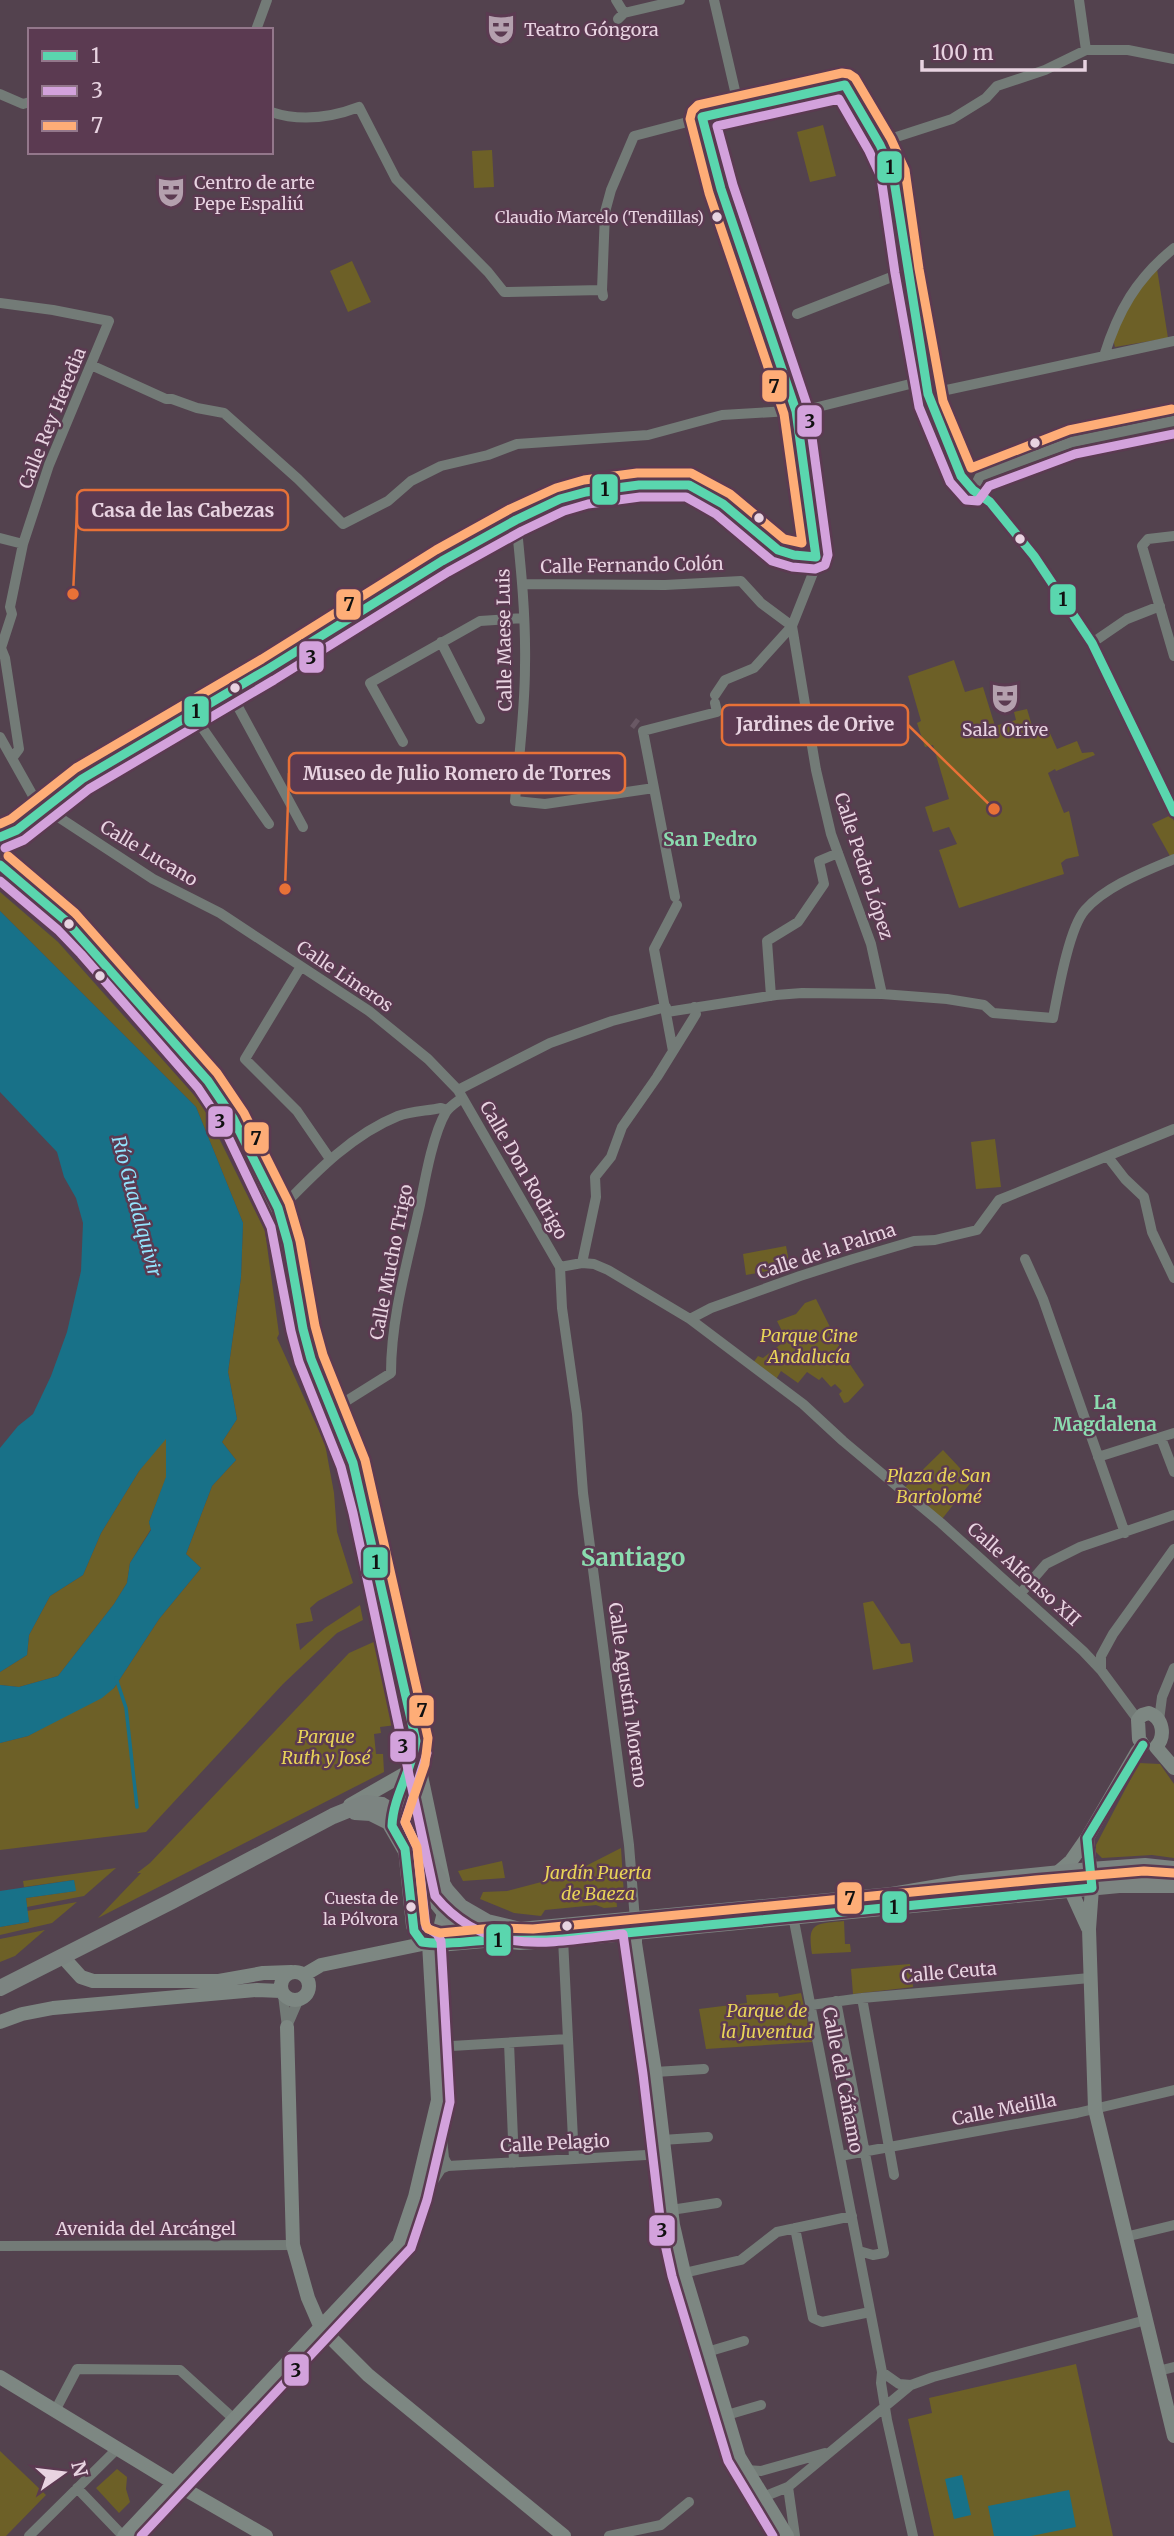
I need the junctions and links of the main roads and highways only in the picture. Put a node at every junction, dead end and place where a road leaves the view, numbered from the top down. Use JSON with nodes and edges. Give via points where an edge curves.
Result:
{"nodes":[{"id":1,"x":395,"y":1813,"type":"junction"},
{"id":2,"x":1174,"y":1869,"type":"edge"},
{"id":3,"x":1174,"y":1885,"type":"edge"},
{"id":4,"x":634,"y":1926,"type":"junction"},
{"id":5,"x":58,"y":1958,"type":"junction"},
{"id":6,"x":0,"y":1982,"type":"edge"},
{"id":7,"x":0,"y":1988,"type":"edge"}],
"edges":[{"from":1,"to":4,"type":"main road","via":[[405,1821],[446,1890],[471,1915],[515,1930]]},
{"from":1,"to":4,"type":"main road","via":[[405,1849],[428,1889],[445,1913],[474,1933],[520,1942]]},
{"from":1,"to":5,"type":"main road","via":[[383,1818],[358,1812],[333,1816]]},
{"from":2,"to":4,"type":"main road","via":[[1145,1866],[962,1883]]},
{"from":3,"to":4,"type":"main road","via":[[1145,1883]]},
{"from":5,"to":6,"type":"main road"},
{"from":5,"to":7,"type":"main road"}]}
